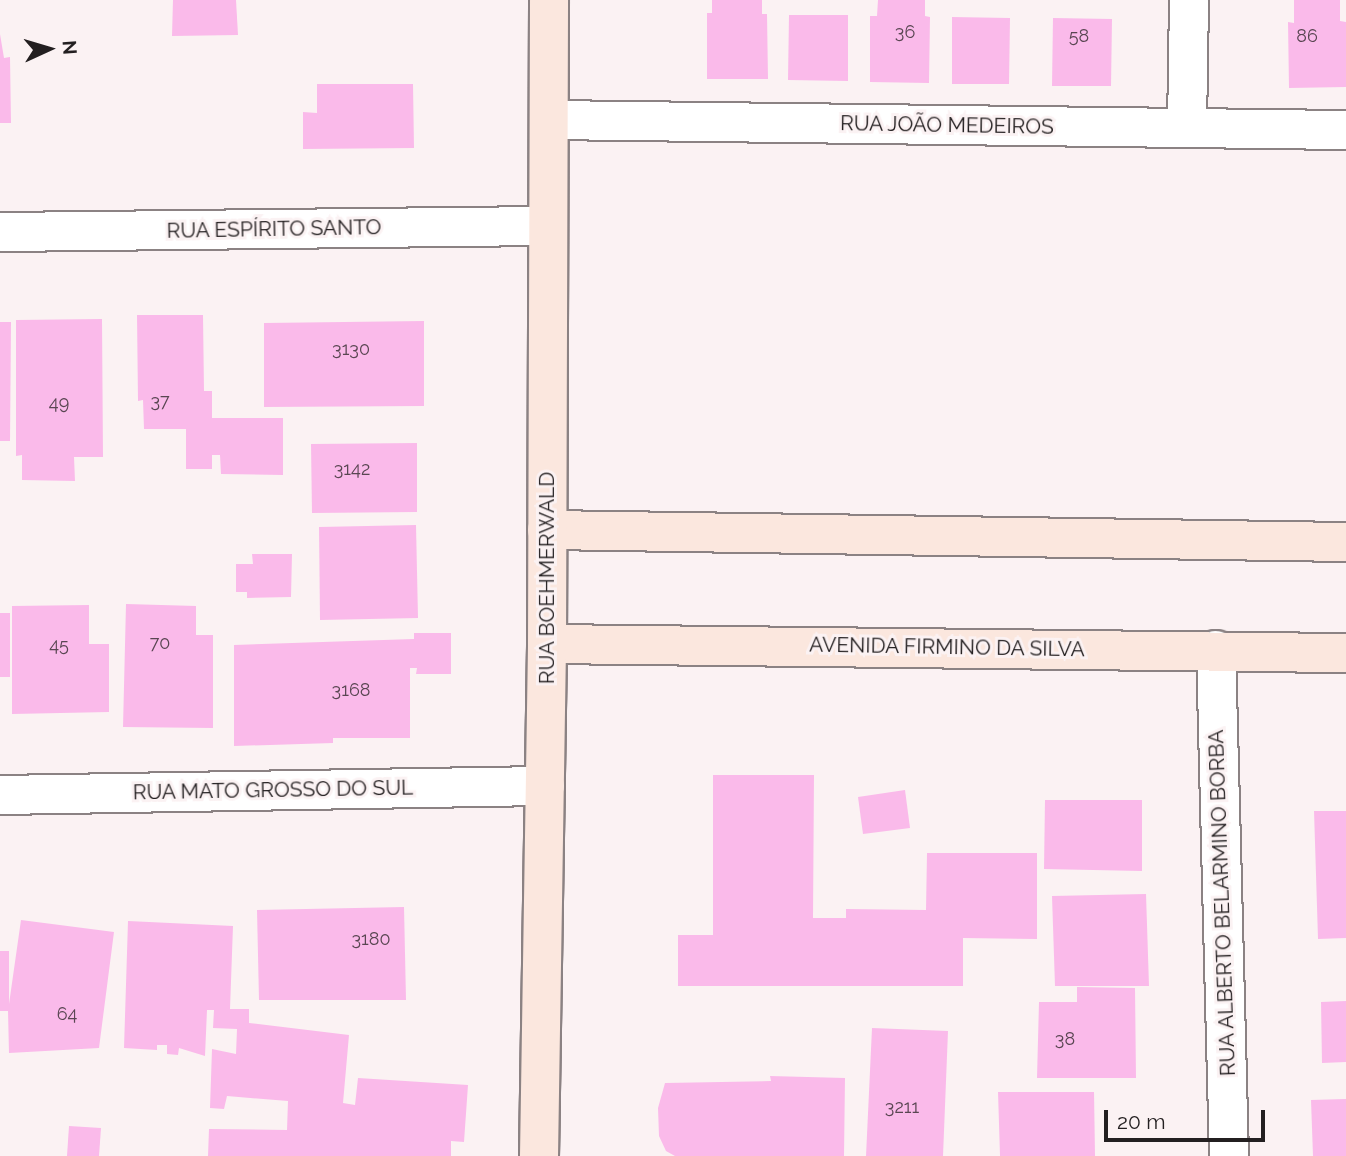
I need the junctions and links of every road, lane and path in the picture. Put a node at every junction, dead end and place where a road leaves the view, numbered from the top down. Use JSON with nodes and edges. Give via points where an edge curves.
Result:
{"nodes":[{"id":1,"x":549,"y":0,"type":"edge"},
{"id":2,"x":1189,"y":0,"type":"edge"},
{"id":3,"x":549,"y":120,"type":"junction"},
{"id":4,"x":1187,"y":128,"type":"junction"},
{"id":5,"x":1346,"y":130,"type":"edge"},
{"id":6,"x":548,"y":226,"type":"junction"},
{"id":7,"x":0,"y":232,"type":"edge"},
{"id":8,"x":547,"y":530,"type":"junction"},
{"id":9,"x":1346,"y":542,"type":"edge"},
{"id":10,"x":547,"y":644,"type":"junction"},
{"id":11,"x":1216,"y":650,"type":"junction"},
{"id":12,"x":1346,"y":653,"type":"edge"},
{"id":13,"x":545,"y":786,"type":"junction"},
{"id":14,"x":0,"y":795,"type":"edge"},
{"id":15,"x":538,"y":1156,"type":"edge"},
{"id":16,"x":1229,"y":1156,"type":"edge"}],
"edges":[{"from":1,"to":3,"type":"street","name":"RUA BOEHMERWALD"},
{"from":2,"to":4,"type":"street"},
{"from":3,"to":4,"type":"street","name":"RUA JOÃO MEDEIROS"},
{"from":3,"to":6,"type":"street","name":"RUA BOEHMERWALD"},
{"from":4,"to":5,"type":"street","name":"RUA JOÃO MEDEIROS"},
{"from":6,"to":7,"type":"street","name":"RUA ESPÍRITO SANTO"},
{"from":6,"to":8,"type":"street","name":"RUA BOEHMERWALD"},
{"from":8,"to":9,"type":"street"},
{"from":8,"to":10,"type":"street","name":"RUA BOEHMERWALD"},
{"from":10,"to":11,"type":"street","name":"AVENIDA FIRMINO DA SILVA"},
{"from":10,"to":13,"type":"street","name":"RUA BOEHMERWALD"},
{"from":11,"to":12,"type":"street","name":"AVENIDA FIRMINO DA SILVA"},
{"from":11,"to":16,"type":"street","name":"RUA ALBERTO BELARMINO BORBA"},
{"from":13,"to":14,"type":"street","name":"RUA MATO GROSSO DO SUL"},
{"from":13,"to":15,"type":"street","name":"RUA BOEHMERWALD"}]}
